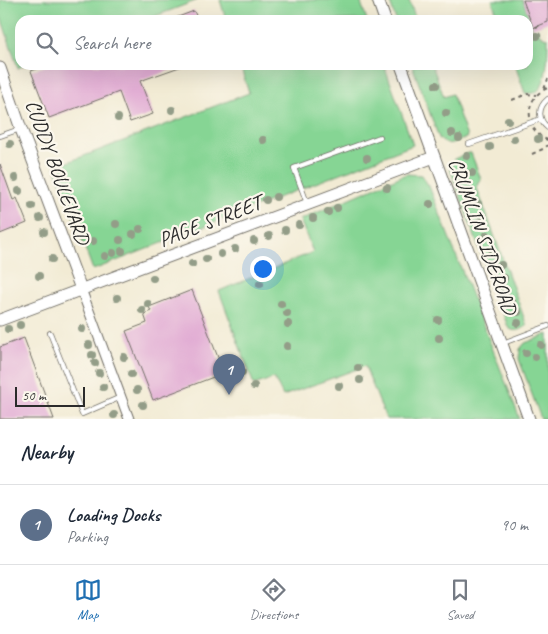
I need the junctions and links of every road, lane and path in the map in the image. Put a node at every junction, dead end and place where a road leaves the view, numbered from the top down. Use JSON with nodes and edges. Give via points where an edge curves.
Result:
{"nodes":[{"id":1,"x":378,"y":0,"type":"edge"},
{"id":2,"x":383,"y":15,"type":"edge"},
{"id":3,"x":541,"y":25,"type":"dead end"},
{"id":4,"x":533,"y":28,"type":"edge"},
{"id":5,"x":0,"y":68,"type":"edge"},
{"id":6,"x":403,"y":70,"type":"edge"},
{"id":7,"x":548,"y":79,"type":"edge"},
{"id":8,"x":544,"y":89,"type":"dead end"},
{"id":9,"x":536,"y":95,"type":"dead end"},
{"id":10,"x":548,"y":99,"type":"edge"},
{"id":11,"x":512,"y":100,"type":"dead end"},
{"id":12,"x":541,"y":119,"type":"junction"},
{"id":13,"x":548,"y":128,"type":"edge"},
{"id":14,"x":21,"y":129,"type":"junction"},
{"id":15,"x":0,"y":136,"type":"edge"},
{"id":16,"x":380,"y":137,"type":"dead end"},
{"id":17,"x":542,"y":138,"type":"dead end"},
{"id":18,"x":548,"y":140,"type":"edge"},
{"id":19,"x":469,"y":144,"type":"dead end"},
{"id":20,"x":548,"y":145,"type":"edge"},
{"id":21,"x":532,"y":154,"type":"dead end"},
{"id":22,"x":434,"y":156,"type":"junction"},
{"id":23,"x":308,"y":204,"type":"junction"},
{"id":24,"x":81,"y":289,"type":"junction"},
{"id":25,"x":0,"y":320,"type":"edge"},
{"id":26,"x":548,"y":326,"type":"edge"},
{"id":27,"x":50,"y":333,"type":"dead end"},
{"id":28,"x":502,"y":344,"type":"junction"},
{"id":29,"x":121,"y":397,"type":"junction"},
{"id":30,"x":129,"y":419,"type":"edge"},
{"id":31,"x":529,"y":419,"type":"edge"}],
"edges":[{"from":1,"to":2,"type":"street"},
{"from":3,"to":4,"type":"path"},
{"from":5,"to":14,"type":"street","name":"CUDDY BOULEVARD"},
{"from":6,"to":22,"type":"street","name":"CRUMLIN SIDEROAD"},
{"from":7,"to":8,"type":"path"},
{"from":9,"to":11,"type":"path","via":[[527,94]]},
{"from":10,"to":12,"type":"lane","via":[[541,107]]},
{"from":12,"to":13,"type":"lane"},
{"from":12,"to":19,"type":"lane"},
{"from":14,"to":15,"type":"lane"},
{"from":14,"to":24,"type":"street","name":"CUDDY BOULEVARD"},
{"from":16,"to":23,"type":"lane","via":[[294,168]]},
{"from":17,"to":18,"type":"path"},
{"from":20,"to":21,"type":"path"},
{"from":22,"to":23,"type":"street","name":"PAGE STREET"},
{"from":22,"to":28,"type":"street","name":"CRUMLIN SIDEROAD"},
{"from":23,"to":24,"type":"street","name":"PAGE STREET"},
{"from":24,"to":25,"type":"street","name":"PAGE STREET"},
{"from":24,"to":29,"type":"street"},
{"from":26,"to":28,"type":"lane"},
{"from":27,"to":29,"type":"lane","via":[[82,414]]},
{"from":28,"to":31,"type":"street","name":"CRUMLIN SIDEROAD"},
{"from":29,"to":30,"type":"street"}]}
